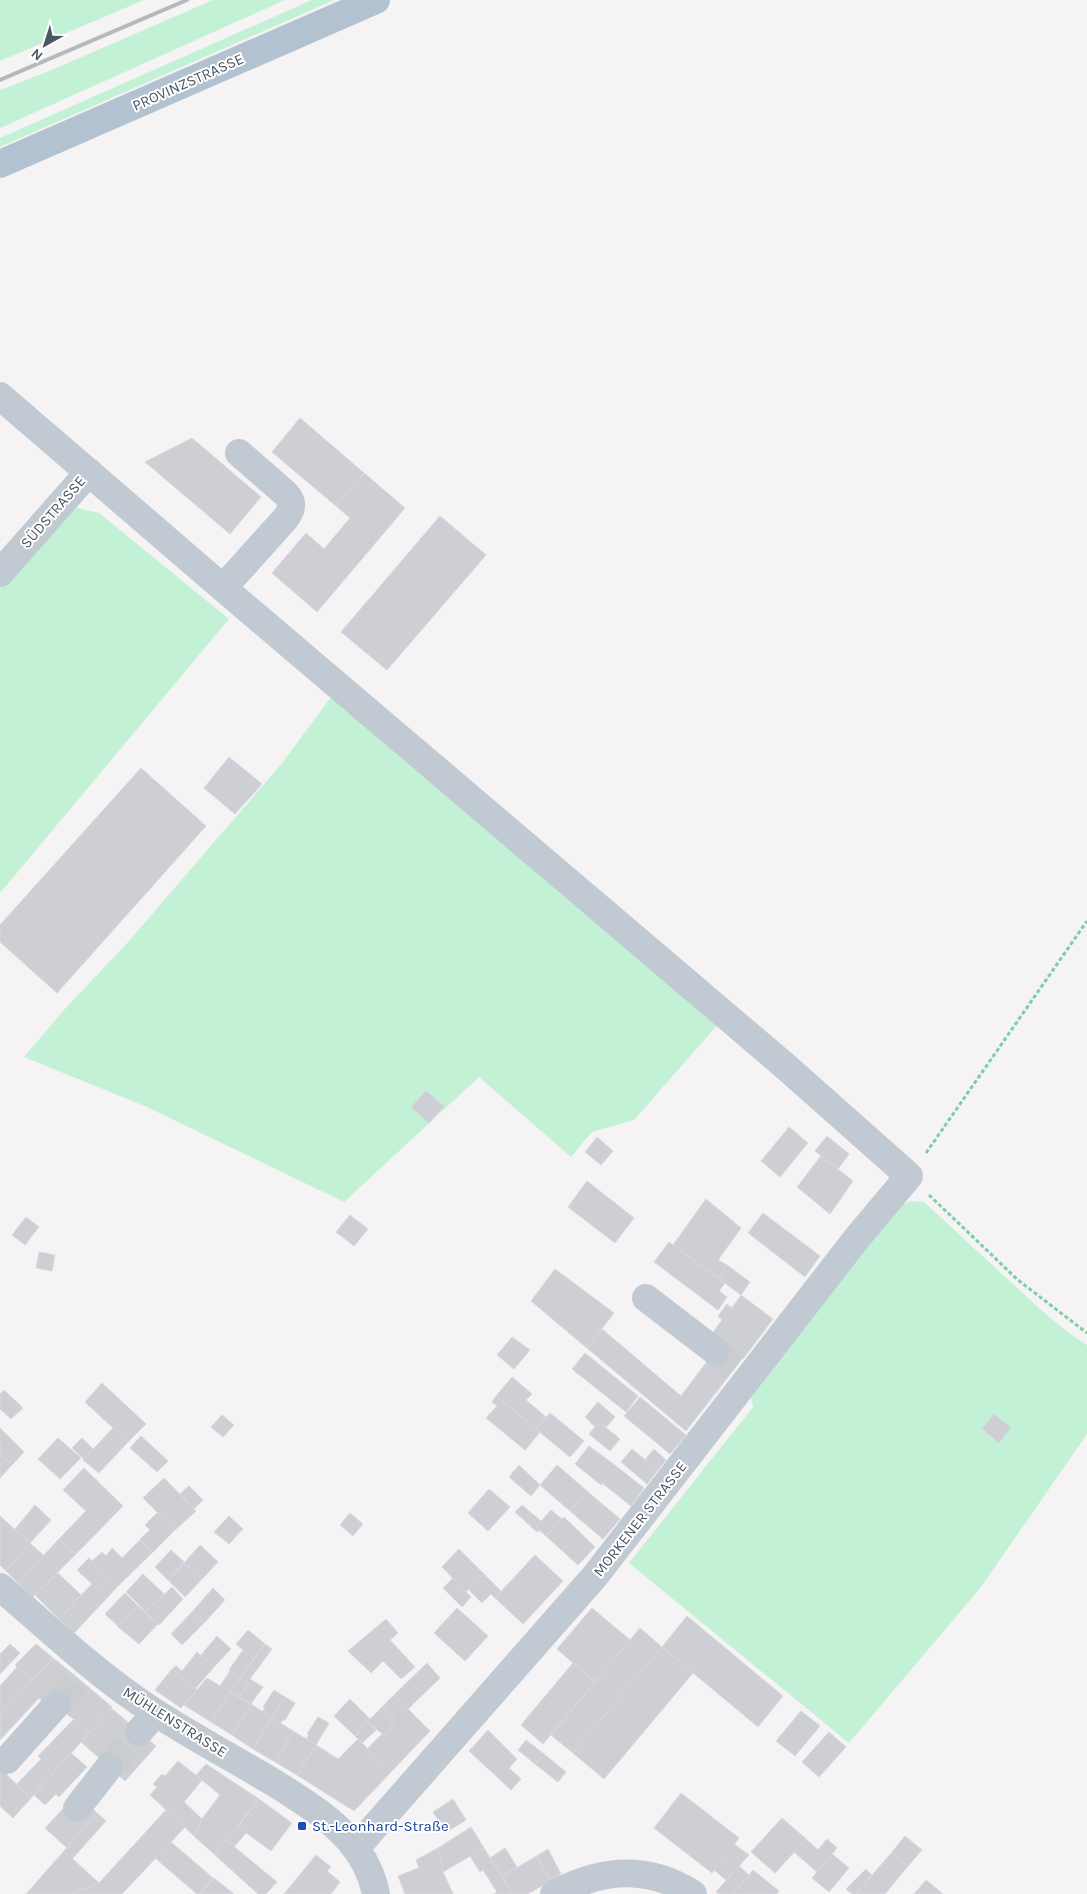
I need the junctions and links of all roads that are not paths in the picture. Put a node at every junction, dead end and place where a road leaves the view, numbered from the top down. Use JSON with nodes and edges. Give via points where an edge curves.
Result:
{"nodes":[{"id":1,"x":376,"y":0,"type":"edge"},
{"id":2,"x":0,"y":164,"type":"edge"},
{"id":3,"x":0,"y":396,"type":"edge"},
{"id":4,"x":239,"y":453,"type":"dead end"},
{"id":5,"x":89,"y":472,"type":"junction"},
{"id":6,"x":0,"y":573,"type":"edge"},
{"id":7,"x":223,"y":588,"type":"junction"},
{"id":8,"x":646,"y":1298,"type":"dead end"},
{"id":9,"x":733,"y":1365,"type":"junction"},
{"id":10,"x":0,"y":1587,"type":"edge"},
{"id":11,"x":57,"y":1704,"type":"tunnel mouth"},
{"id":12,"x":7,"y":1760,"type":"dead end"},
{"id":13,"x":109,"y":1767,"type":"tunnel mouth"},
{"id":14,"x":77,"y":1808,"type":"dead end"},
{"id":15,"x":356,"y":1848,"type":"junction"},
{"id":16,"x":376,"y":1894,"type":"edge"},
{"id":17,"x":554,"y":1894,"type":"edge"},
{"id":18,"x":692,"y":1894,"type":"edge"}],
"edges":[{"from":1,"to":2,"type":"main road","name":"PROVINZSTRASSE"},
{"from":3,"to":5,"type":"street","name":"SÜDSTRASSE"},
{"from":4,"to":7,"type":"street","via":[[286,494],[292,506],[285,519]]},
{"from":5,"to":6,"type":"street","name":"SÜDSTRASSE"},
{"from":5,"to":7,"type":"street"},
{"from":7,"to":9,"type":"street","name":"MORKENER STRASSE","via":[[572,882],[909,1176],[857,1238]]},
{"from":8,"to":9,"type":"street"},
{"from":9,"to":15,"type":"street","name":"MORKENER STRASSE","via":[[576,1599]]},
{"from":10,"to":15,"type":"street","name":"MÜHLENSTRASSE","via":[[85,1672],[123,1690],[147,1722],[240,1762],[312,1808]]},
{"from":11,"to":12,"type":"street"},
{"from":13,"to":14,"type":"street"},
{"from":15,"to":16,"type":"street","name":"MÜHLENSTRASSE"},
{"from":17,"to":18,"type":"street","via":[[596,1877],[627,1873],[661,1877]]}]}
